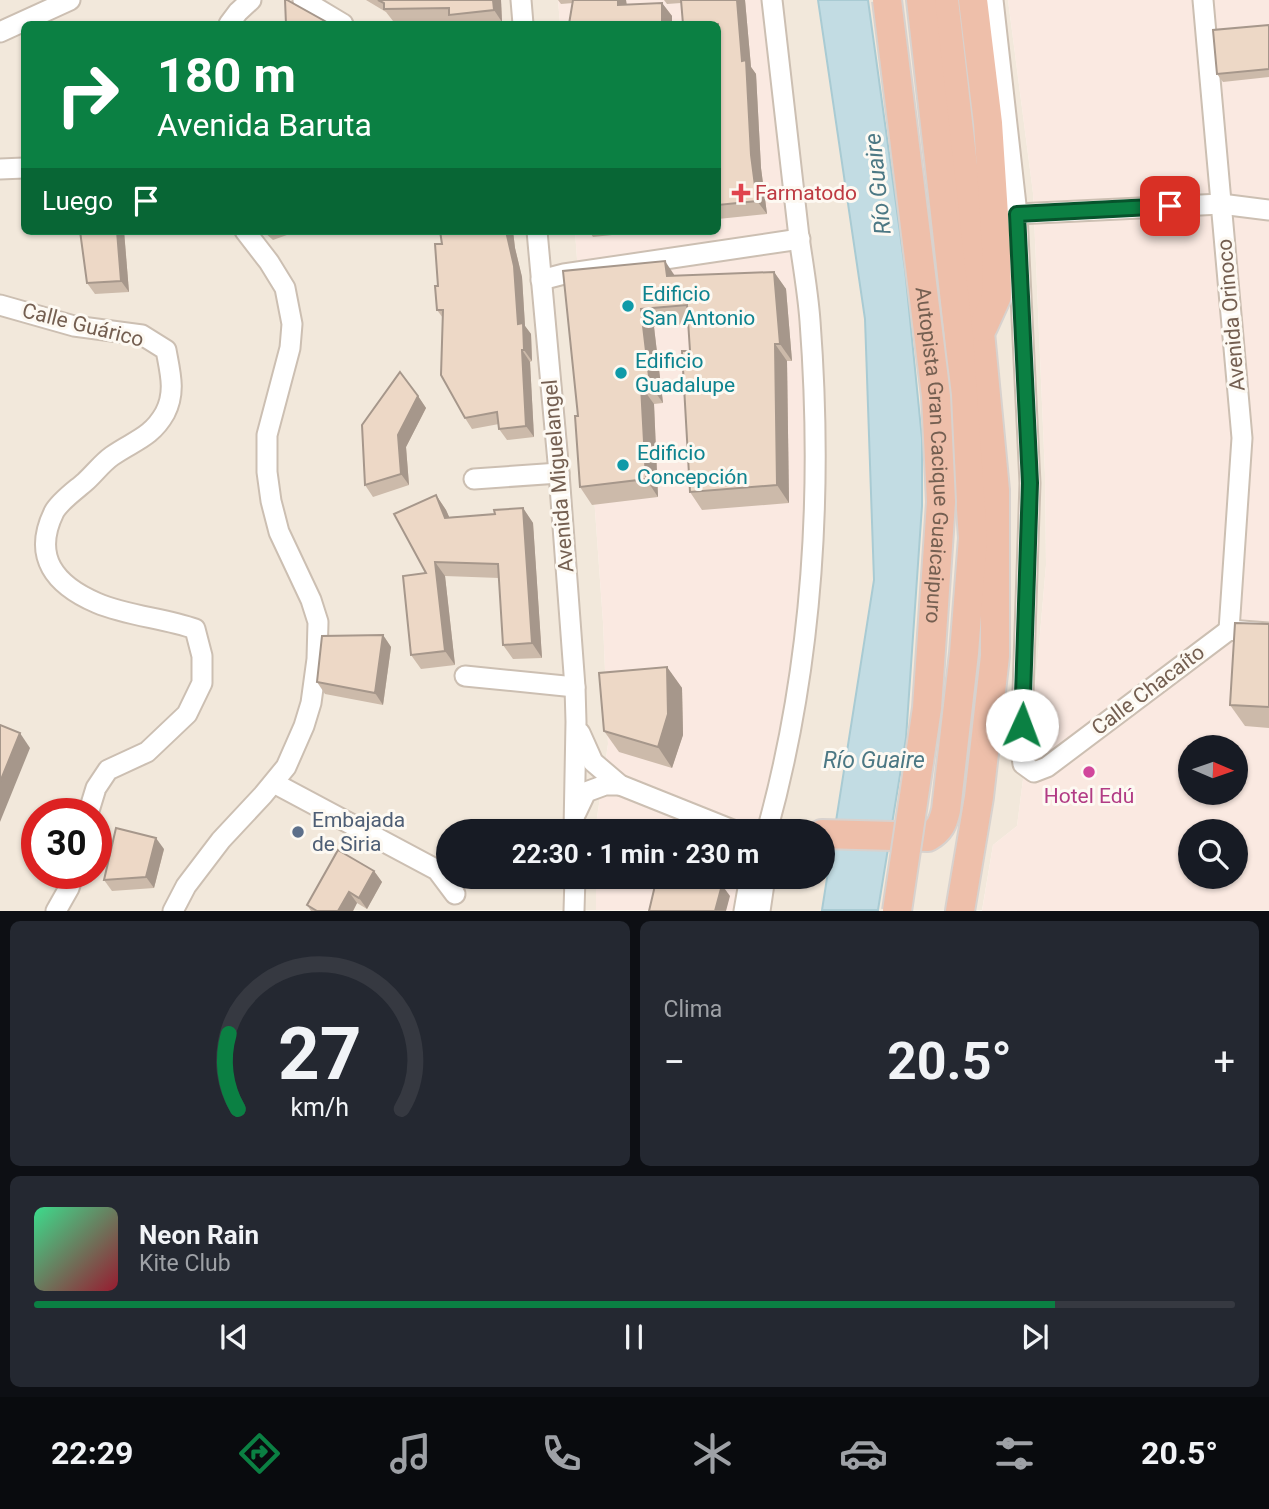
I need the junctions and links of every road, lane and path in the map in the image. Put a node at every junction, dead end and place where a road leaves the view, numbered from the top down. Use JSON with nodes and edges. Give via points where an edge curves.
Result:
{"nodes":[{"id":1,"x":70,"y":0,"type":"edge"},
{"id":2,"x":251,"y":0,"type":"edge"},
{"id":3,"x":303,"y":0,"type":"edge"},
{"id":4,"x":521,"y":0,"type":"edge"},
{"id":5,"x":772,"y":0,"type":"edge"},
{"id":6,"x":887,"y":0,"type":"edge"},
{"id":7,"x":921,"y":0,"type":"edge"},
{"id":8,"x":944,"y":0,"type":"edge"},
{"id":9,"x":973,"y":0,"type":"edge"},
{"id":10,"x":993,"y":0,"type":"edge"},
{"id":11,"x":1203,"y":0,"type":"edge"},
{"id":12,"x":24,"y":21,"type":"edge"},
{"id":13,"x":231,"y":21,"type":"edge"},
{"id":14,"x":338,"y":21,"type":"edge"},
{"id":15,"x":523,"y":21,"type":"edge"},
{"id":16,"x":21,"y":22,"type":"edge"},
{"id":17,"x":0,"y":32,"type":"edge"},
{"id":18,"x":21,"y":168,"type":"edge"},
{"id":19,"x":0,"y":169,"type":"edge"},
{"id":20,"x":1221,"y":204,"type":"junction"},
{"id":21,"x":1269,"y":210,"type":"edge"},
{"id":22,"x":1017,"y":214,"type":"junction"},
{"id":23,"x":248,"y":235,"type":"edge"},
{"id":24,"x":537,"y":235,"type":"edge"},
{"id":25,"x":800,"y":239,"type":"junction"},
{"id":26,"x":541,"y":280,"type":"junction"},
{"id":27,"x":0,"y":304,"type":"edge"},
{"id":28,"x":981,"y":333,"type":"junction"},
{"id":29,"x":559,"y":473,"type":"junction"},
{"id":30,"x":474,"y":479,"type":"dead end"},
{"id":31,"x":1229,"y":629,"type":"junction"},
{"id":32,"x":1269,"y":633,"type":"edge"},
{"id":33,"x":465,"y":676,"type":"dead end"},
{"id":34,"x":575,"y":687,"type":"junction"},
{"id":35,"x":576,"y":722,"type":"junction"},
{"id":36,"x":274,"y":783,"type":"junction"},
{"id":37,"x":620,"y":785,"type":"junction"},
{"id":38,"x":93,"y":798,"type":"edge"},
{"id":39,"x":574,"y":819,"type":"edge"},
{"id":40,"x":575,"y":819,"type":"edge"},
{"id":41,"x":705,"y":819,"type":"edge"},
{"id":42,"x":769,"y":819,"type":"edge"},
{"id":43,"x":835,"y":834,"type":"edge"},
{"id":44,"x":68,"y":889,"type":"edge"},
{"id":45,"x":575,"y":889,"type":"edge"},
{"id":46,"x":748,"y":889,"type":"edge"},
{"id":47,"x":763,"y":889,"type":"edge"},
{"id":48,"x":455,"y":894,"type":"dead end"},
{"id":49,"x":56,"y":911,"type":"edge"},
{"id":50,"x":173,"y":911,"type":"edge"},
{"id":51,"x":574,"y":911,"type":"edge"},
{"id":52,"x":744,"y":911,"type":"edge"},
{"id":53,"x":760,"y":911,"type":"edge"},
{"id":54,"x":897,"y":911,"type":"edge"},
{"id":55,"x":960,"y":911,"type":"edge"}],
"edges":[{"from":1,"to":12,"type":"street"},
{"from":2,"to":13,"type":"street"},
{"from":3,"to":14,"type":"street"},
{"from":4,"to":15,"type":"street"},
{"from":5,"to":25,"type":"street"},
{"from":6,"to":54,"type":"highway","name":"Autopista Gran Cacique Guaicaipuro","bridge":true,"via":[[936,396],[941,502],[927,708]]},
{"from":7,"to":43,"type":"highway","via":[[959,337],[973,538],[964,653],[946,810],[937,832],[915,836]]},
{"from":8,"to":28,"type":"highway"},
{"from":9,"to":28,"type":"highway","via":[[988,123],[996,247],[996,296]]},
{"from":10,"to":22,"type":"street"},
{"from":11,"to":20,"type":"street","name":"Avenida Orinoco"},
{"from":16,"to":17,"type":"street"},
{"from":18,"to":19,"type":"street"},
{"from":20,"to":21,"type":"street"},
{"from":20,"to":22,"type":"street"},
{"from":20,"to":31,"type":"street","name":"Avenida Orinoco","via":[[1242,438]]},
{"from":22,"to":31,"type":"street","name":"Calle Chacaíto","via":[[1030,483],[1023,764],[1034,772],[1047,767]]},
{"from":23,"to":36,"type":"street","via":[[285,288],[292,324],[267,435],[267,472],[279,532],[318,622],[311,703],[296,747]]},
{"from":24,"to":26,"type":"street","name":"Avenida Miguelangel"},
{"from":25,"to":26,"type":"street"},
{"from":25,"to":42,"type":"street","via":[[813,379],[814,541],[799,680]]},
{"from":26,"to":29,"type":"street","name":"Avenida Miguelangel"},
{"from":27,"to":38,"type":"street","name":"Calle Guárico","via":[[74,326],[142,335],[166,350],[173,385],[165,412],[145,438],[112,456],[55,510],[44,549],[53,574],[72,589],[129,613],[195,629],[202,656],[202,683],[187,714],[147,752],[107,770]]},
{"from":28,"to":55,"type":"highway","via":[[995,490],[995,656]]},
{"from":29,"to":30,"type":"street"},
{"from":29,"to":34,"type":"street","name":"Avenida Miguelangel"},
{"from":31,"to":32,"type":"street"},
{"from":33,"to":34,"type":"street"},
{"from":34,"to":35,"type":"street","name":"Avenida Miguelangel"},
{"from":35,"to":37,"type":"street","via":[[593,762]]},
{"from":35,"to":39,"type":"street","name":"Avenida Miguelangel"},
{"from":36,"to":48,"type":"street","via":[[437,870]]},
{"from":36,"to":50,"type":"street","via":[[220,840]]},
{"from":37,"to":40,"type":"street","via":[[586,792]]},
{"from":37,"to":41,"type":"street"},
{"from":44,"to":49,"type":"street"},
{"from":45,"to":51,"type":"street"},
{"from":46,"to":52,"type":"street"},
{"from":47,"to":53,"type":"street"}]}
